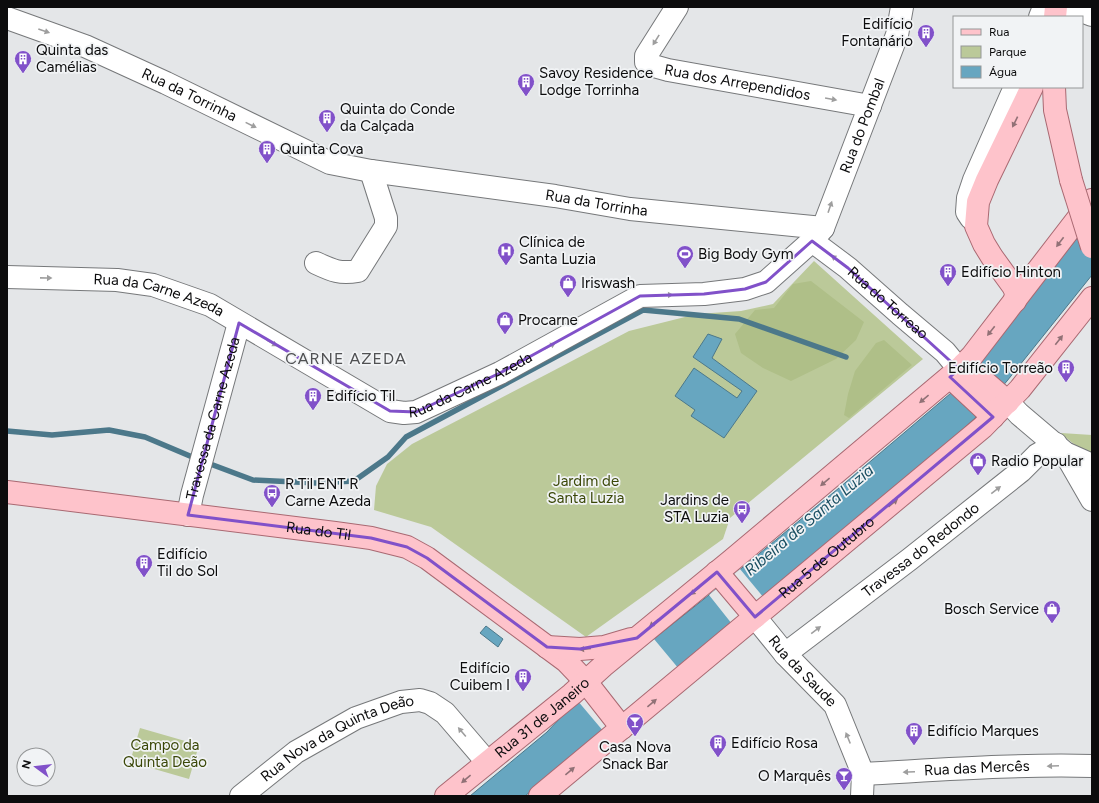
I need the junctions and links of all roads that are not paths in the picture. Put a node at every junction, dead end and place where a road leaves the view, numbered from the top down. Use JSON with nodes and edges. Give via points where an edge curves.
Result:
{"nodes":[{"id":1,"x":677,"y":7,"type":"edge"},
{"id":2,"x":902,"y":7,"type":"edge"},
{"id":3,"x":1071,"y":7,"type":"edge"},
{"id":4,"x":1092,"y":15,"type":"edge"},
{"id":5,"x":7,"y":18,"type":"edge"},
{"id":6,"x":1014,"y":88,"type":"edge"},
{"id":7,"x":1032,"y":88,"type":"edge"},
{"id":8,"x":1054,"y":88,"type":"edge"},
{"id":9,"x":870,"y":106,"type":"junction"},
{"id":10,"x":368,"y":170,"type":"junction"},
{"id":11,"x":1092,"y":200,"type":"edge"},
{"id":12,"x":976,"y":226,"type":"junction"},
{"id":13,"x":818,"y":234,"type":"junction"},
{"id":14,"x":1092,"y":247,"type":"edge"},
{"id":15,"x":316,"y":263,"type":"dead end"},
{"id":16,"x":7,"y":277,"type":"edge"},
{"id":17,"x":1092,"y":298,"type":"edge"},
{"id":18,"x":1015,"y":301,"type":"junction"},
{"id":19,"x":239,"y":323,"type":"junction"},
{"id":20,"x":961,"y":373,"type":"junction"},
{"id":21,"x":995,"y":405,"type":"junction"},
{"id":22,"x":1060,"y":449,"type":"junction"},
{"id":23,"x":1092,"y":465,"type":"edge"},
{"id":24,"x":7,"y":492,"type":"edge"},
{"id":25,"x":1092,"y":500,"type":"edge"},
{"id":26,"x":188,"y":515,"type":"junction"},
{"id":27,"x":721,"y":577,"type":"junction"},
{"id":28,"x":752,"y":614,"type":"junction"},
{"id":29,"x":636,"y":638,"type":"junction"},
{"id":30,"x":547,"y":647,"type":"junction"},
{"id":31,"x":785,"y":654,"type":"junction"},
{"id":32,"x":586,"y":682,"type":"junction"},
{"id":33,"x":622,"y":728,"type":"junction"},
{"id":34,"x":487,"y":762,"type":"junction"},
{"id":35,"x":1092,"y":766,"type":"edge"},
{"id":36,"x":863,"y":774,"type":"junction"},
{"id":37,"x":241,"y":796,"type":"edge"},
{"id":38,"x":446,"y":796,"type":"edge"},
{"id":39,"x":540,"y":796,"type":"edge"},
{"id":40,"x":862,"y":796,"type":"edge"}],
"edges":[{"from":1,"to":9,"type":"street","name":"Rua dos Arrependidos","one_way":true,"via":[[646,56],[646,62],[650,65]]},
{"from":2,"to":9,"type":"street","name":"Rua do Pombal","via":[[897,34]]},
{"from":3,"to":4,"type":"street"},
{"from":5,"to":10,"type":"street","name":"Rua da Torrinha","one_way":true,"via":[[85,46],[330,163]]},
{"from":6,"to":12,"type":"street","via":[[968,198],[967,212]]},
{"from":7,"to":12,"type":"main road","one_way":true,"via":[[978,202]]},
{"from":8,"to":14,"type":"main road","bridge":true,"via":[[1055,110],[1071,180]]},
{"from":13,"to":9,"type":"street","name":"Rua do Pombal","one_way":true},
{"from":10,"to":13,"type":"street","name":"Rua da Torrinha"},
{"from":10,"to":15,"type":"street","via":[[386,218],[386,226],[358,271],[344,273]]},
{"from":11,"to":18,"type":"main road","name":"Rua 31 de Janeiro","one_way":true},
{"from":12,"to":18,"type":"main road","via":[[992,257],[1013,286],[1016,292]]},
{"from":19,"to":13,"type":"street","name":"Rua da Carne Azeda","one_way":true,"via":[[390,411],[416,412],[500,373],[640,296],[704,294],[745,289],[766,282]]},
{"from":20,"to":13,"type":"street","name":"Rua do Torreao","one_way":true,"via":[[944,352],[848,268]]},
{"from":16,"to":19,"type":"street","name":"Rua da Carne Azeda","one_way":true,"via":[[117,280],[153,285],[210,305]]},
{"from":21,"to":17,"type":"main road","name":"Rua 5 de Outubro","one_way":true},
{"from":18,"to":20,"type":"main road","name":"Rua 31 de Janeiro","one_way":true},
{"from":19,"to":26,"type":"street","name":"Travessa da Carne Azeda"},
{"from":20,"to":21,"type":"main road"},
{"from":20,"to":27,"type":"main road","name":"Rua 31 de Janeiro","one_way":true},
{"from":21,"to":22,"type":"street","via":[[1019,414]]},
{"from":28,"to":21,"type":"main road","name":"Rua 5 de Outubro","one_way":true,"via":[[957,450]]},
{"from":22,"to":23,"type":"street"},
{"from":22,"to":25,"type":"street"},
{"from":31,"to":22,"type":"street","name":"Travessa do Redondo","one_way":true,"via":[[1021,471],[1037,455]]},
{"from":24,"to":26,"type":"main road","name":"Rua do Til"},
{"from":26,"to":30,"type":"main road","name":"Rua do Til","via":[[371,538],[407,547],[427,558]]},
{"from":27,"to":28,"type":"main road"},
{"from":27,"to":29,"type":"main road","name":"Rua 31 de Janeiro","one_way":true},
{"from":28,"to":31,"type":"street","name":"Rua da Saude"},
{"from":33,"to":28,"type":"main road","name":"Rua 5 de Outubro","one_way":true},
{"from":29,"to":30,"type":"main road","name":"Rua 31 de Janeiro","one_way":true,"via":[[580,649]]},
{"from":29,"to":32,"type":"main road","name":"Rua 31 de Janeiro"},
{"from":30,"to":32,"type":"main road","name":"Rua do Til"},
{"from":36,"to":31,"type":"street","name":"Rua da Saude","one_way":true,"via":[[835,705]]},
{"from":32,"to":33,"type":"main road","name":"Rua do Til"},
{"from":32,"to":34,"type":"main road","name":"Rua 31 de Janeiro"},
{"from":39,"to":33,"type":"main road","name":"Rua 5 de Outubro","one_way":true},
{"from":34,"to":37,"type":"street","name":"Rua Nova da Quinta Deão","one_way":true,"via":[[438,707],[420,700],[401,702],[356,718],[296,752]]},
{"from":34,"to":38,"type":"main road","name":"Rua 31 de Janeiro","one_way":true},
{"from":35,"to":36,"type":"street","name":"Rua das Mercês","one_way":true},
{"from":36,"to":40,"type":"street","name":"Rua da Saude"}]}
